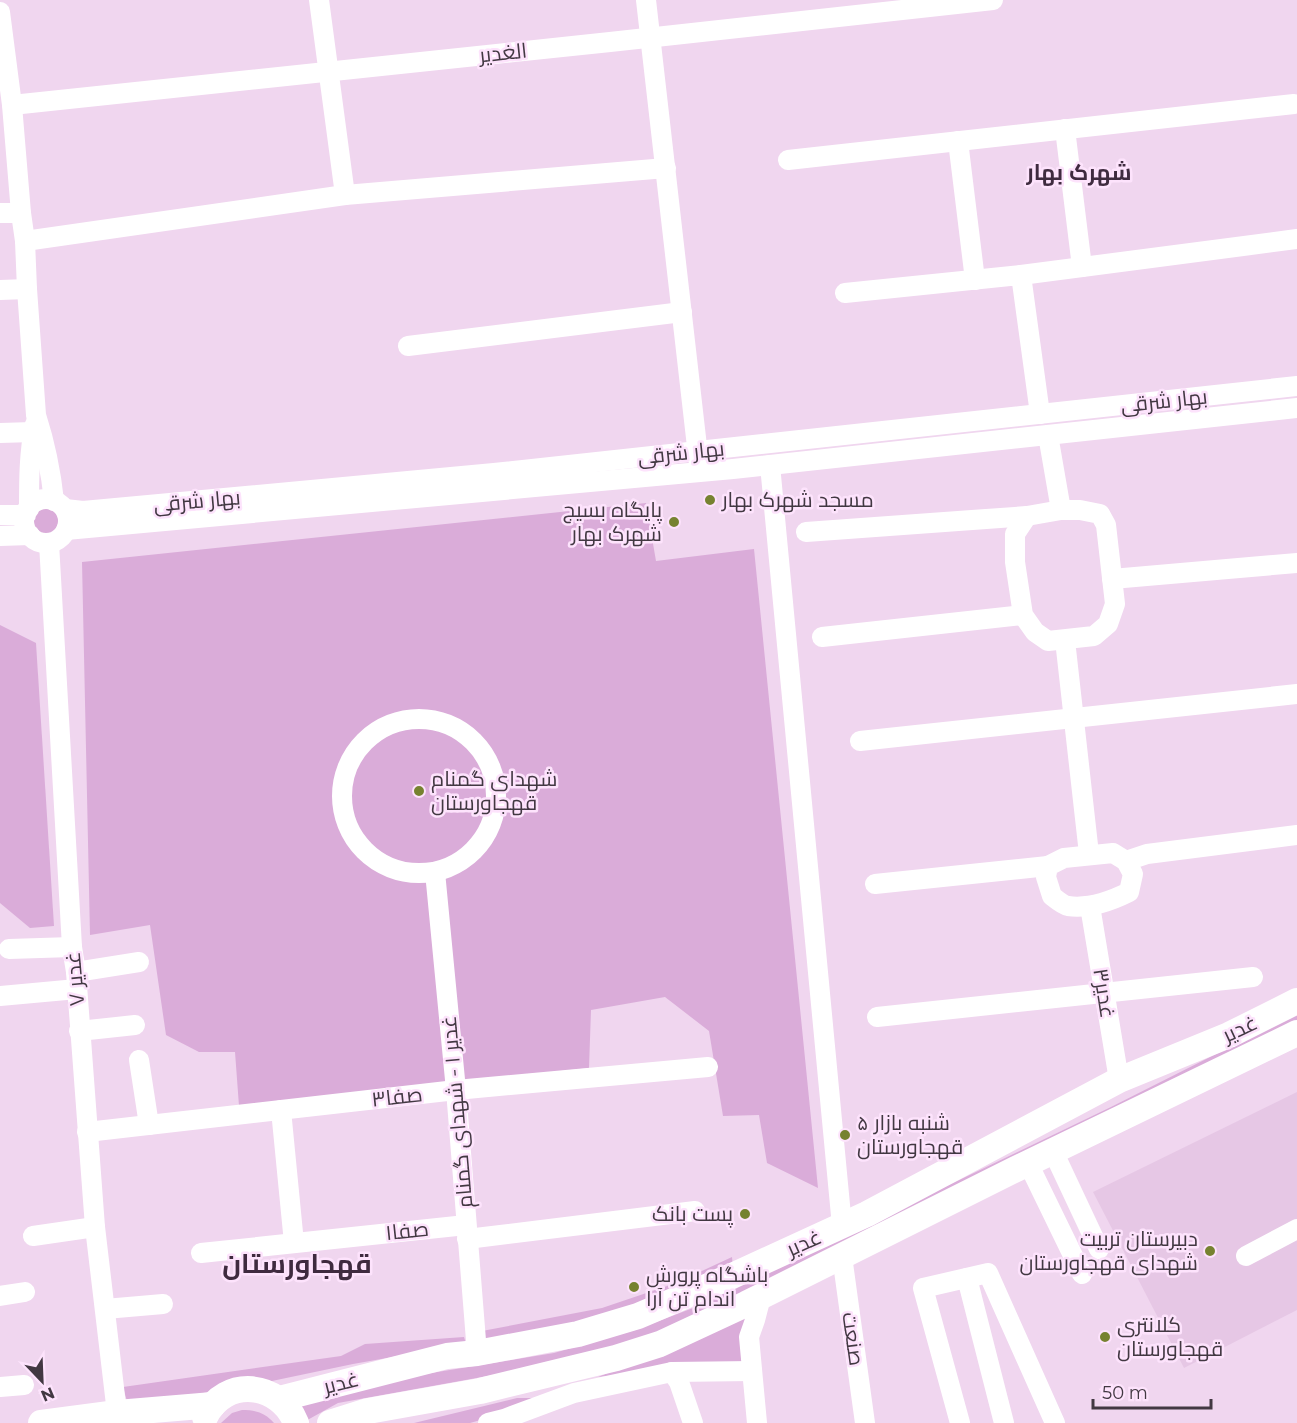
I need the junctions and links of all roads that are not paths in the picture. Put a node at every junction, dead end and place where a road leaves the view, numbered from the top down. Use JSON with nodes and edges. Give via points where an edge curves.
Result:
{"nodes":[{"id":1,"x":319,"y":0,"type":"edge"},
{"id":2,"x":646,"y":0,"type":"edge"},
{"id":3,"x":993,"y":0,"type":"edge"},
{"id":4,"x":929,"y":3,"type":"edge"},
{"id":5,"x":0,"y":12,"type":"edge"},
{"id":6,"x":650,"y":38,"type":"junction"},
{"id":7,"x":328,"y":71,"type":"junction"},
{"id":8,"x":7,"y":93,"type":"edge"},
{"id":9,"x":1294,"y":104,"type":"dead end"},
{"id":10,"x":1065,"y":129,"type":"junction"},
{"id":11,"x":958,"y":141,"type":"junction"},
{"id":12,"x":788,"y":160,"type":"dead end"},
{"id":13,"x":666,"y":168,"type":"junction"},
{"id":14,"x":9,"y":172,"type":"edge"},
{"id":15,"x":345,"y":195,"type":"junction"},
{"id":16,"x":0,"y":213,"type":"edge"},
{"id":17,"x":21,"y":213,"type":"junction"},
{"id":18,"x":1297,"y":239,"type":"edge"},
{"id":19,"x":25,"y":241,"type":"junction"},
{"id":20,"x":1082,"y":267,"type":"junction"},
{"id":21,"x":1021,"y":275,"type":"junction"},
{"id":22,"x":975,"y":280,"type":"junction"},
{"id":23,"x":27,"y":289,"type":"junction"},
{"id":24,"x":0,"y":290,"type":"edge"},
{"id":25,"x":845,"y":293,"type":"dead end"},
{"id":26,"x":682,"y":312,"type":"junction"},
{"id":27,"x":408,"y":346,"type":"dead end"},
{"id":28,"x":1297,"y":386,"type":"edge"},
{"id":29,"x":1297,"y":408,"type":"edge"},
{"id":30,"x":1040,"y":414,"type":"junction"},
{"id":31,"x":35,"y":423,"type":"junction"},
{"id":32,"x":0,"y":433,"type":"edge"},
{"id":33,"x":1048,"y":435,"type":"junction"},
{"id":34,"x":698,"y":451,"type":"junction"},
{"id":35,"x":770,"y":465,"type":"junction"},
{"id":36,"x":700,"y":472,"type":"junction"},
{"id":37,"x":59,"y":505,"type":"junction"},
{"id":38,"x":1061,"y":510,"type":"junction"},
{"id":39,"x":27,"y":512,"type":"junction"},
{"id":40,"x":0,"y":515,"type":"edge"},
{"id":41,"x":1027,"y":516,"type":"junction"},
{"id":42,"x":66,"y":530,"type":"junction"},
{"id":43,"x":806,"y":532,"type":"dead end"},
{"id":44,"x":30,"y":535,"type":"junction"},
{"id":45,"x":0,"y":536,"type":"edge"},
{"id":46,"x":49,"y":543,"type":"junction"},
{"id":47,"x":1297,"y":563,"type":"edge"},
{"id":48,"x":1112,"y":579,"type":"junction"},
{"id":49,"x":1023,"y":615,"type":"junction"},
{"id":50,"x":822,"y":637,"type":"dead end"},
{"id":51,"x":1065,"y":640,"type":"junction"},
{"id":52,"x":1297,"y":694,"type":"edge"},
{"id":53,"x":1075,"y":718,"type":"junction"},
{"id":54,"x":860,"y":741,"type":"dead end"},
{"id":55,"x":1297,"y":835,"type":"edge"},
{"id":56,"x":1089,"y":854,"type":"junction"},
{"id":57,"x":1126,"y":861,"type":"junction"},
{"id":58,"x":1048,"y":866,"type":"junction"},
{"id":59,"x":435,"y":872,"type":"junction"},
{"id":60,"x":875,"y":884,"type":"dead end"},
{"id":61,"x":1090,"y":906,"type":"junction"},
{"id":62,"x":72,"y":947,"type":"junction"},
{"id":63,"x":9,"y":949,"type":"dead end"},
{"id":64,"x":139,"y":962,"type":"dead end"},
{"id":65,"x":1254,"y":977,"type":"dead end"},
{"id":66,"x":76,"y":980,"type":"junction"},
{"id":67,"x":1104,"y":992,"type":"junction"},
{"id":68,"x":0,"y":996,"type":"edge"},
{"id":69,"x":1297,"y":1001,"type":"edge"},
{"id":70,"x":877,"y":1017,"type":"dead end"},
{"id":71,"x":135,"y":1025,"type":"dead end"},
{"id":72,"x":79,"y":1031,"type":"junction"},
{"id":73,"x":1297,"y":1033,"type":"edge"},
{"id":74,"x":139,"y":1060,"type":"dead end"},
{"id":75,"x":708,"y":1067,"type":"dead end"},
{"id":76,"x":1119,"y":1080,"type":"junction"},
{"id":77,"x":456,"y":1090,"type":"junction"},
{"id":78,"x":281,"y":1110,"type":"junction"},
{"id":79,"x":149,"y":1125,"type":"junction"},
{"id":80,"x":87,"y":1132,"type":"junction"},
{"id":81,"x":1053,"y":1151,"type":"junction"},
{"id":82,"x":1028,"y":1163,"type":"junction"},
{"id":83,"x":695,"y":1211,"type":"dead end"},
{"id":84,"x":842,"y":1226,"type":"junction"},
{"id":85,"x":95,"y":1227,"type":"junction"},
{"id":86,"x":1297,"y":1229,"type":"edge"},
{"id":87,"x":467,"y":1232,"type":"junction"},
{"id":88,"x":33,"y":1236,"type":"dead end"},
{"id":89,"x":300,"y":1238,"type":"junction"},
{"id":90,"x":1099,"y":1249,"type":"dead end"},
{"id":91,"x":201,"y":1253,"type":"dead end"},
{"id":92,"x":842,"y":1256,"type":"junction"},
{"id":93,"x":1246,"y":1256,"type":"dead end"},
{"id":94,"x":1082,"y":1274,"type":"dead end"},
{"id":95,"x":967,"y":1278,"type":"junction"},
{"id":96,"x":25,"y":1292,"type":"dead end"},
{"id":97,"x":0,"y":1296,"type":"edge"},
{"id":98,"x":761,"y":1297,"type":"junction"},
{"id":99,"x":163,"y":1304,"type":"dead end"},
{"id":100,"x":105,"y":1309,"type":"junction"},
{"id":101,"x":477,"y":1353,"type":"junction"},
{"id":102,"x":752,"y":1371,"type":"junction"},
{"id":103,"x":672,"y":1372,"type":"junction"},
{"id":104,"x":536,"y":1377,"type":"junction"},
{"id":105,"x":24,"y":1385,"type":"dead end"},
{"id":106,"x":0,"y":1387,"type":"edge"},
{"id":107,"x":574,"y":1393,"type":"junction"},
{"id":108,"x":279,"y":1399,"type":"junction"},
{"id":109,"x":117,"y":1413,"type":"junction"},
{"id":110,"x":208,"y":1414,"type":"edge"},
{"id":111,"x":340,"y":1422,"type":"edge"},
{"id":112,"x":41,"y":1423,"type":"edge"},
{"id":113,"x":296,"y":1423,"type":"edge"},
{"id":114,"x":488,"y":1423,"type":"edge"},
{"id":115,"x":693,"y":1423,"type":"edge"},
{"id":116,"x":757,"y":1423,"type":"edge"},
{"id":117,"x":865,"y":1423,"type":"edge"},
{"id":118,"x":960,"y":1423,"type":"edge"},
{"id":119,"x":1004,"y":1423,"type":"edge"},
{"id":120,"x":1055,"y":1423,"type":"edge"}],
"edges":[{"from":1,"to":7,"type":"street"},
{"from":2,"to":6,"type":"street"},
{"from":3,"to":4,"type":"street","name":"الغدیر"},
{"from":4,"to":6,"type":"street","name":"الغدیر"},
{"from":5,"to":8,"type":"street"},
{"from":6,"to":7,"type":"street","name":"الغدیر"},
{"from":6,"to":13,"type":"street"},
{"from":7,"to":8,"type":"street","name":"الغدیر"},
{"from":7,"to":15,"type":"street"},
{"from":8,"to":14,"type":"street"},
{"from":9,"to":10,"type":"street"},
{"from":10,"to":11,"type":"street"},
{"from":10,"to":20,"type":"street"},
{"from":11,"to":12,"type":"street"},
{"from":11,"to":22,"type":"street"},
{"from":13,"to":15,"type":"street"},
{"from":13,"to":26,"type":"street"},
{"from":14,"to":17,"type":"street"},
{"from":15,"to":19,"type":"street"},
{"from":16,"to":17,"type":"street"},
{"from":17,"to":19,"type":"street"},
{"from":18,"to":20,"type":"street"},
{"from":19,"to":23,"type":"street"},
{"from":20,"to":21,"type":"street"},
{"from":21,"to":22,"type":"street"},
{"from":21,"to":30,"type":"street"},
{"from":22,"to":25,"type":"street"},
{"from":23,"to":24,"type":"street"},
{"from":23,"to":31,"type":"street"},
{"from":26,"to":27,"type":"street"},
{"from":26,"to":34,"type":"street"},
{"from":28,"to":30,"type":"street","name":"بهار شرقی"},
{"from":29,"to":33,"type":"street","name":"بهار شرقی"},
{"from":30,"to":34,"type":"street","name":"بهار شرقی"},
{"from":31,"to":32,"type":"street"},
{"from":31,"to":37,"type":"street","via":[[41,431]]},
{"from":31,"to":39,"type":"street"},
{"from":33,"to":35,"type":"street","name":"بهار شرقی"},
{"from":33,"to":38,"type":"street"},
{"from":34,"to":36,"type":"street"},
{"from":34,"to":37,"type":"street","name":"بهار شرقی","via":[[83,511]]},
{"from":35,"to":36,"type":"street","name":"بهار شرقی"},
{"from":35,"to":84,"type":"street"},
{"from":36,"to":42,"type":"street","name":"بهار شرقی"},
{"from":37,"to":39,"type":"street","via":[[40,500]]},
{"from":37,"to":42,"type":"street","via":[[68,523]]},
{"from":38,"to":41,"type":"street"},
{"from":38,"to":48,"type":"street","via":[[1101,514],[1106,525]]},
{"from":39,"to":40,"type":"street"},
{"from":39,"to":44,"type":"street","via":[[25,521]]},
{"from":41,"to":43,"type":"street"},
{"from":41,"to":49,"type":"street","via":[[1015,534]]},
{"from":42,"to":46,"type":"street"},
{"from":44,"to":45,"type":"street"},
{"from":44,"to":46,"type":"street"},
{"from":46,"to":62,"type":"street","name":"غدیر ۷"},
{"from":47,"to":48,"type":"street"},
{"from":48,"to":51,"type":"street","via":[[1115,604],[1108,624],[1094,636]]},
{"from":49,"to":50,"type":"street"},
{"from":49,"to":51,"type":"street","via":[[1035,632],[1048,641]]},
{"from":51,"to":53,"type":"street"},
{"from":52,"to":53,"type":"street"},
{"from":53,"to":54,"type":"street"},
{"from":53,"to":56,"type":"street"},
{"from":55,"to":57,"type":"street","via":[[1147,854]]},
{"from":56,"to":57,"type":"street","via":[[1113,853]]},
{"from":56,"to":58,"type":"street","via":[[1064,858]]},
{"from":57,"to":61,"type":"street","via":[[1133,874],[1129,892]]},
{"from":58,"to":60,"type":"street"},
{"from":58,"to":61,"type":"street","via":[[1046,877],[1052,896],[1066,906]]},
{"from":59,"to":59,"type":"street","via":[[452,866],[480,844],[490,828],[497,794],[488,759],[464,732],[448,724],[412,719],[378,730],[353,756],[342,790],[343,808],[347,825],[368,854],[399,871]]},
{"from":59,"to":77,"type":"street","name":"غدیر ۱ - شهدای گمنام"},
{"from":61,"to":67,"type":"street","name":"غدیر۳"},
{"from":62,"to":63,"type":"street"},
{"from":62,"to":66,"type":"street","name":"غدیر ۷"},
{"from":64,"to":66,"type":"street"},
{"from":65,"to":67,"type":"street"},
{"from":66,"to":68,"type":"street"},
{"from":66,"to":72,"type":"street","name":"غدیر ۷"},
{"from":67,"to":70,"type":"street"},
{"from":67,"to":76,"type":"street","name":"غدیر۳"},
{"from":69,"to":76,"type":"main road","name":"غدیر","via":[[1229,1035]]},
{"from":71,"to":72,"type":"street"},
{"from":72,"to":80,"type":"street","name":"غدیر ۷"},
{"from":73,"to":81,"type":"main road","name":"غدیر"},
{"from":74,"to":79,"type":"street"},
{"from":75,"to":77,"type":"street","name":"صفا۳"},
{"from":76,"to":84,"type":"main road","name":"غدیر"},
{"from":77,"to":78,"type":"street","name":"صفا۳"},
{"from":77,"to":87,"type":"street","name":"غدیر ۱ - شهدای گمنام"},
{"from":78,"to":79,"type":"street","name":"صفا۳"},
{"from":78,"to":89,"type":"street"},
{"from":79,"to":80,"type":"street","name":"صفا۳"},
{"from":80,"to":85,"type":"street","name":"غدیر ۷"},
{"from":81,"to":82,"type":"main road","name":"غدیر"},
{"from":81,"to":90,"type":"street"},
{"from":82,"to":92,"type":"main road","name":"غدیر"},
{"from":82,"to":94,"type":"street"},
{"from":83,"to":87,"type":"street","name":"صفا۱"},
{"from":84,"to":101,"type":"main road","name":"غدیر","via":[[639,1316],[578,1334]]},
{"from":85,"to":88,"type":"street"},
{"from":85,"to":100,"type":"street","name":"غدیر ۷"},
{"from":86,"to":93,"type":"street"},
{"from":87,"to":89,"type":"street","name":"صفا۱"},
{"from":87,"to":101,"type":"street","name":"غدیر ۱ - شهدای گمنام"},
{"from":89,"to":91,"type":"street","name":"صفا۱"},
{"from":92,"to":98,"type":"main road","name":"غدیر"},
{"from":92,"to":117,"type":"street","name":"صنعت"},
{"from":95,"to":118,"type":"street","via":[[923,1288]]},
{"from":95,"to":119,"type":"street"},
{"from":95,"to":120,"type":"street","via":[[988,1273]]},
{"from":96,"to":97,"type":"street"},
{"from":98,"to":102,"type":"street","via":[[748,1337]]},
{"from":98,"to":104,"type":"main road","name":"غدیر","via":[[660,1344]]},
{"from":99,"to":100,"type":"street"},
{"from":100,"to":109,"type":"street","name":"غدیر ۷"},
{"from":101,"to":108,"type":"main road","name":"غدیر","via":[[447,1356]]},
{"from":102,"to":103,"type":"street"},
{"from":102,"to":116,"type":"street"},
{"from":103,"to":107,"type":"street"},
{"from":103,"to":115,"type":"street"},
{"from":104,"to":107,"type":"street"},
{"from":104,"to":111,"type":"main road","name":"غدیر","via":[[368,1411]]},
{"from":105,"to":106,"type":"street"},
{"from":107,"to":114,"type":"street"},
{"from":108,"to":110,"type":"main road","via":[[267,1392],[244,1389],[222,1397]]},
{"from":108,"to":113,"type":"main road"},
{"from":109,"to":110,"type":"main road"},
{"from":109,"to":112,"type":"main road"}]}
